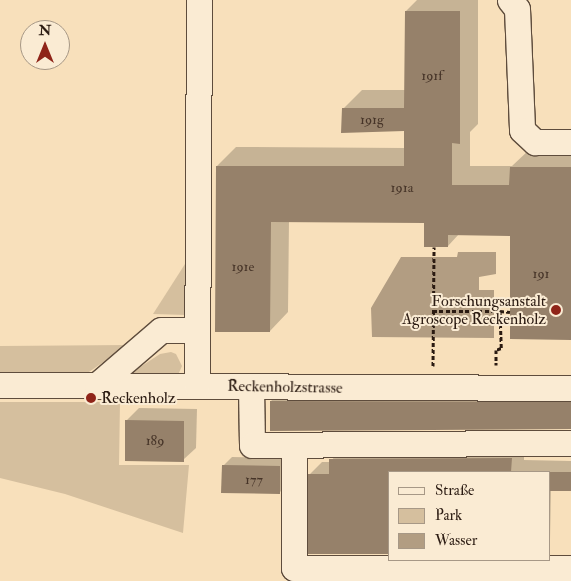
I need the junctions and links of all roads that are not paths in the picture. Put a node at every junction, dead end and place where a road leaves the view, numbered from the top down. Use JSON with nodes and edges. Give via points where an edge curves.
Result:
{"nodes":[{"id":1,"x":199,"y":0,"type":"edge"},
{"id":2,"x":510,"y":0,"type":"edge"},
{"id":3,"x":571,"y":142,"type":"edge"},
{"id":4,"x":196,"y":330,"type":"junction"},
{"id":5,"x":0,"y":385,"type":"edge"},
{"id":6,"x":97,"y":385,"type":"junction"},
{"id":7,"x":197,"y":386,"type":"junction"},
{"id":8,"x":251,"y":387,"type":"junction"},
{"id":9,"x":571,"y":388,"type":"edge"},
{"id":10,"x":571,"y":443,"type":"edge"},
{"id":11,"x":294,"y":444,"type":"junction"},
{"id":12,"x":571,"y":568,"type":"edge"}],
"edges":[{"from":1,"to":4,"type":"street"},
{"from":2,"to":3,"type":"street","via":[[517,9],[522,130],[535,142]]},
{"from":4,"to":6,"type":"street","via":[[161,330]]},
{"from":4,"to":7,"type":"street"},
{"from":5,"to":6,"type":"street","name":"Reckenholzstrasse"},
{"from":6,"to":7,"type":"street","name":"Reckenholzstrasse"},
{"from":7,"to":8,"type":"street","name":"Reckenholzstrasse"},
{"from":8,"to":9,"type":"street","name":"Reckenholzstrasse"},
{"from":8,"to":11,"type":"street","via":[[252,445]]},
{"from":10,"to":11,"type":"street"},
{"from":11,"to":12,"type":"street","via":[[294,568]]}]}
